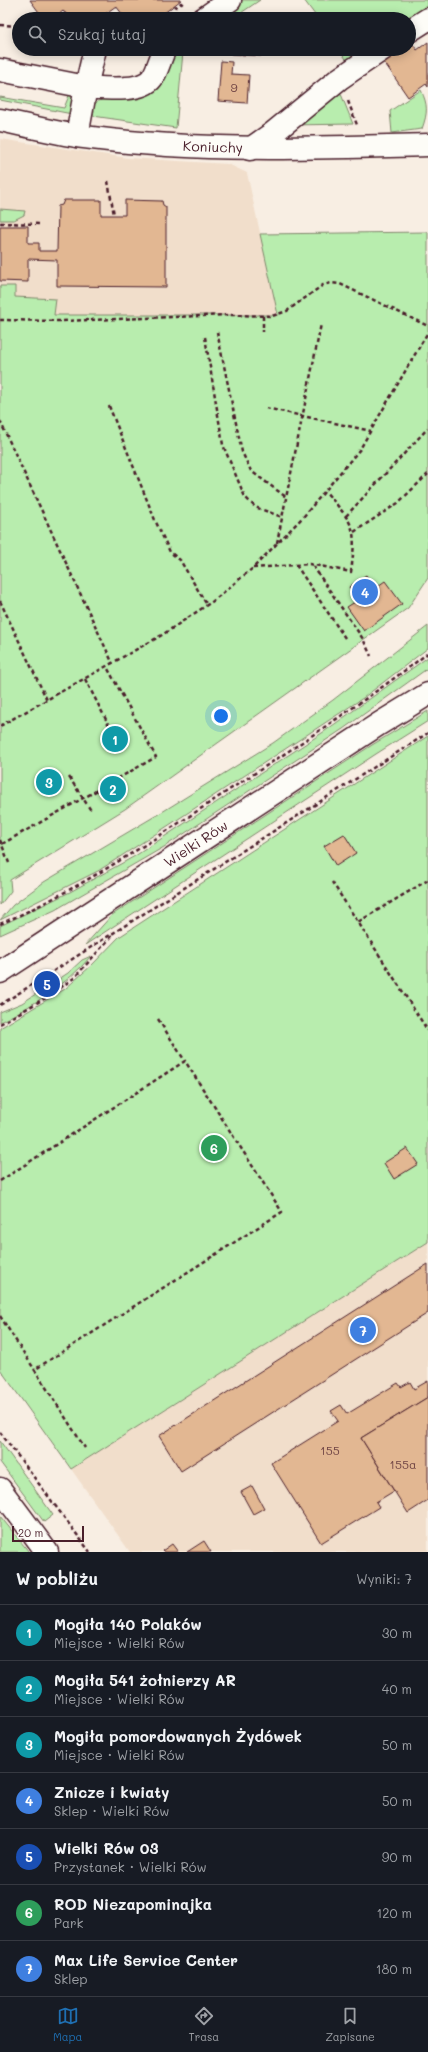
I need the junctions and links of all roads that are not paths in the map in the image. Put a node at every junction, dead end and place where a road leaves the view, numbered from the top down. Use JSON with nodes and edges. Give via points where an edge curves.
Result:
{"nodes":[{"id":1,"x":230,"y":0,"type":"edge"},
{"id":2,"x":213,"y":12,"type":"edge"},
{"id":3,"x":428,"y":19,"type":"edge"},
{"id":4,"x":416,"y":27,"type":"edge"},
{"id":5,"x":93,"y":56,"type":"edge"},
{"id":6,"x":162,"y":56,"type":"edge"},
{"id":7,"x":373,"y":56,"type":"edge"},
{"id":8,"x":0,"y":70,"type":"edge"},
{"id":9,"x":86,"y":87,"type":"junction"},
{"id":10,"x":0,"y":120,"type":"edge"},
{"id":11,"x":77,"y":136,"type":"junction"},
{"id":12,"x":428,"y":145,"type":"edge"},
{"id":13,"x":250,"y":149,"type":"junction"},
{"id":14,"x":428,"y":683,"type":"edge"},
{"id":15,"x":428,"y":694,"type":"edge"},
{"id":16,"x":379,"y":724,"type":"junction"},
{"id":17,"x":4,"y":968,"type":"edge"},
{"id":18,"x":0,"y":1489,"type":"edge"},
{"id":19,"x":47,"y":1552,"type":"edge"}],
"edges":[{"from":1,"to":2,"type":"street"},
{"from":3,"to":4,"type":"street"},
{"from":5,"to":9,"type":"street"},
{"from":6,"to":9,"type":"street","via":[[147,83],[129,87]]},
{"from":7,"to":13,"type":"street","via":[[339,79]]},
{"from":8,"to":9,"type":"street"},
{"from":9,"to":11,"type":"street"},
{"from":10,"to":11,"type":"street","name":"Koniuchy"},
{"from":11,"to":13,"type":"street","name":"Koniuchy","via":[[171,146]]},
{"from":12,"to":13,"type":"street","name":"Koniuchy"},
{"from":14,"to":16,"type":"street","name":"Wielki Rów"},
{"from":15,"to":16,"type":"street","name":"Wielki Rów"},
{"from":16,"to":17,"type":"street","name":"Wielki Rów"},
{"from":18,"to":19,"type":"street"}]}
